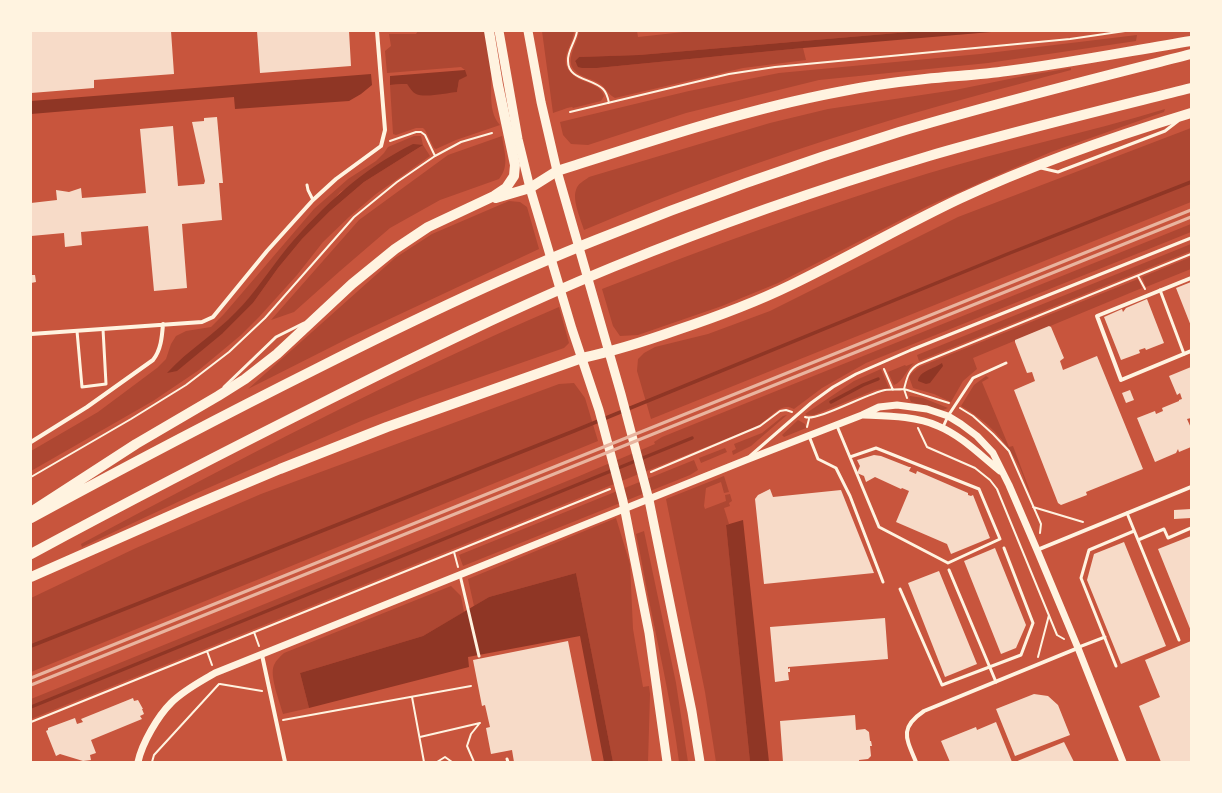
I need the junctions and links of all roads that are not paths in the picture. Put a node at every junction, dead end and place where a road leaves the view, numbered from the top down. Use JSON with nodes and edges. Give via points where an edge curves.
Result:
{"nodes":[{"id":1,"x":377,"y":31,"type":"edge"},
{"id":2,"x":489,"y":31,"type":"edge"},
{"id":3,"x":499,"y":31,"type":"edge"},
{"id":4,"x":528,"y":31,"type":"edge"},
{"id":5,"x":1191,"y":42,"type":"edge"},
{"id":6,"x":1191,"y":54,"type":"edge"},
{"id":7,"x":1191,"y":88,"type":"edge"},
{"id":8,"x":1188,"y":114,"type":"edge"},
{"id":9,"x":1033,"y":166,"type":"junction"},
{"id":10,"x":557,"y":171,"type":"junction"},
{"id":11,"x":308,"y":185,"type":"dead end"},
{"id":12,"x":530,"y":188,"type":"junction"},
{"id":13,"x":313,"y":200,"type":"junction"},
{"id":14,"x":486,"y":200,"type":"junction"},
{"id":15,"x":1191,"y":238,"type":"edge"},
{"id":16,"x":1191,"y":278,"type":"edge"},
{"id":17,"x":1160,"y":290,"type":"junction"},
{"id":18,"x":163,"y":324,"type":"junction"},
{"id":19,"x":103,"y":329,"type":"junction"},
{"id":20,"x":77,"y":330,"type":"junction"},
{"id":21,"x":31,"y":334,"type":"edge"},
{"id":22,"x":1191,"y":351,"type":"edge"},
{"id":23,"x":610,"y":352,"type":"junction"},
{"id":24,"x":1184,"y":354,"type":"junction"},
{"id":25,"x":582,"y":358,"type":"junction"},
{"id":26,"x":1006,"y":363,"type":"dead end"},
{"id":27,"x":862,"y":415,"type":"junction"},
{"id":28,"x":948,"y":416,"type":"junction"},
{"id":29,"x":836,"y":424,"type":"junction"},
{"id":30,"x":943,"y":428,"type":"junction"},
{"id":31,"x":809,"y":436,"type":"junction"},
{"id":32,"x":31,"y":442,"type":"edge"},
{"id":33,"x":850,"y":457,"type":"junction"},
{"id":34,"x":746,"y":460,"type":"junction"},
{"id":35,"x":1002,"y":473,"type":"junction"},
{"id":36,"x":1191,"y":487,"type":"edge"},
{"id":37,"x":31,"y":512,"type":"edge"},
{"id":38,"x":1127,"y":513,"type":"junction"},
{"id":39,"x":31,"y":518,"type":"edge"},
{"id":40,"x":1191,"y":528,"type":"edge"},
{"id":41,"x":1134,"y":530,"type":"junction"},
{"id":42,"x":1138,"y":540,"type":"junction"},
{"id":43,"x":1004,"y":548,"type":"dead end"},
{"id":44,"x":1037,"y":550,"type":"junction"},
{"id":45,"x":31,"y":554,"type":"edge"},
{"id":46,"x":949,"y":570,"type":"dead end"},
{"id":47,"x":460,"y":575,"type":"junction"},
{"id":48,"x":31,"y":577,"type":"edge"},
{"id":49,"x":884,"y":582,"type":"dead end"},
{"id":50,"x":900,"y":589,"type":"dead end"},
{"id":51,"x":1105,"y":637,"type":"junction"},
{"id":52,"x":1179,"y":640,"type":"dead end"},
{"id":53,"x":1078,"y":648,"type":"junction"},
{"id":54,"x":262,"y":655,"type":"junction"},
{"id":55,"x":479,"y":656,"type":"dead end"},
{"id":56,"x":1116,"y":666,"type":"dead end"},
{"id":57,"x":990,"y":667,"type":"junction"},
{"id":58,"x":996,"y":682,"type":"junction"},
{"id":59,"x":138,"y":762,"type":"edge"},
{"id":60,"x":284,"y":762,"type":"edge"},
{"id":61,"x":667,"y":762,"type":"edge"},
{"id":62,"x":700,"y":762,"type":"edge"},
{"id":63,"x":916,"y":762,"type":"edge"},
{"id":64,"x":1123,"y":762,"type":"edge"}],
"edges":[{"from":1,"to":13,"type":"street","via":[[385,130],[381,146],[336,179]]},
{"from":2,"to":14,"type":"highway","via":[[515,168],[510,184]]},
{"from":3,"to":12,"type":"main road","via":[[518,139]]},
{"from":4,"to":10,"type":"main road"},
{"from":5,"to":10,"type":"highway","via":[[1005,71],[911,80],[811,97],[712,122]]},
{"from":6,"to":39,"type":"highway","via":[[1056,88],[900,132],[768,175],[594,240],[376,338]]},
{"from":7,"to":45,"type":"highway","via":[[996,138],[868,175],[727,223],[619,265],[535,300],[393,367]]},
{"from":8,"to":9,"type":"highway"},
{"from":8,"to":9,"type":"lane","via":[[1165,131],[1058,172]]},
{"from":9,"to":23,"type":"highway","via":[[918,218],[797,282],[753,302]]},
{"from":10,"to":12,"type":"highway"},
{"from":10,"to":23,"type":"main road"},
{"from":11,"to":13,"type":"lane"},
{"from":12,"to":14,"type":"highway"},
{"from":12,"to":25,"type":"main road"},
{"from":13,"to":18,"type":"street","via":[[213,317],[202,322]]},
{"from":14,"to":37,"type":"highway","via":[[412,236],[379,260],[272,358],[210,401],[136,444]]},
{"from":15,"to":34,"type":"lane","via":[[856,374],[811,403]]},
{"from":16,"to":17,"type":"street"},
{"from":17,"to":24,"type":"lane"},
{"from":17,"to":24,"type":"street","via":[[1096,316],[1121,380]]},
{"from":18,"to":19,"type":"street"},
{"from":18,"to":32,"type":"street","via":[[159,350],[153,360],[87,407]]},
{"from":19,"to":20,"type":"street"},
{"from":19,"to":20,"type":"lane","via":[[106,384],[82,387]]},
{"from":20,"to":21,"type":"street"},
{"from":22,"to":24,"type":"street"},
{"from":23,"to":25,"type":"highway"},
{"from":23,"to":62,"type":"main road","via":[[651,510]]},
{"from":25,"to":48,"type":"highway","via":[[387,427],[280,469]]},
{"from":25,"to":61,"type":"main road","via":[[613,461],[627,520],[649,633]]},
{"from":26,"to":28,"type":"lane","via":[[974,378]]},
{"from":27,"to":28,"type":"street","via":[[879,407],[897,405],[927,409]]},
{"from":27,"to":29,"type":"street"},
{"from":27,"to":30,"type":"street","via":[[915,420]]},
{"from":28,"to":30,"type":"lane"},
{"from":28,"to":35,"type":"street","via":[[977,436],[993,453]]},
{"from":29,"to":31,"type":"street"},
{"from":29,"to":33,"type":"lane"},
{"from":30,"to":35,"type":"street","via":[[969,444]]},
{"from":31,"to":34,"type":"street"},
{"from":31,"to":49,"type":"lane","via":[[818,459],[836,468],[850,496]]},
{"from":33,"to":33,"type":"lane","via":[[878,527],[948,563],[1000,539],[978,489],[876,448]]},
{"from":34,"to":47,"type":"street"},
{"from":35,"to":44,"type":"street"},
{"from":36,"to":38,"type":"street"},
{"from":38,"to":41,"type":"lane"},
{"from":38,"to":44,"type":"street"},
{"from":40,"to":42,"type":"lane","via":[[1168,538],[1164,529]]},
{"from":41,"to":42,"type":"lane"},
{"from":41,"to":51,"type":"lane","via":[[1089,550],[1081,578]]},
{"from":42,"to":52,"type":"lane"},
{"from":43,"to":57,"type":"lane","via":[[1033,623],[1021,655]]},
{"from":44,"to":53,"type":"street"},
{"from":46,"to":57,"type":"lane"},
{"from":47,"to":54,"type":"street"},
{"from":47,"to":55,"type":"lane"},
{"from":50,"to":57,"type":"lane","via":[[942,685]]},
{"from":51,"to":53,"type":"lane"},
{"from":51,"to":56,"type":"lane"},
{"from":53,"to":58,"type":"street"},
{"from":53,"to":64,"type":"street"},
{"from":54,"to":59,"type":"street","via":[[215,674],[187,690],[159,718],[147,738]]},
{"from":54,"to":60,"type":"street"},
{"from":57,"to":58,"type":"lane"},
{"from":58,"to":63,"type":"street","via":[[924,711],[916,717],[910,724],[906,738]]}]}
